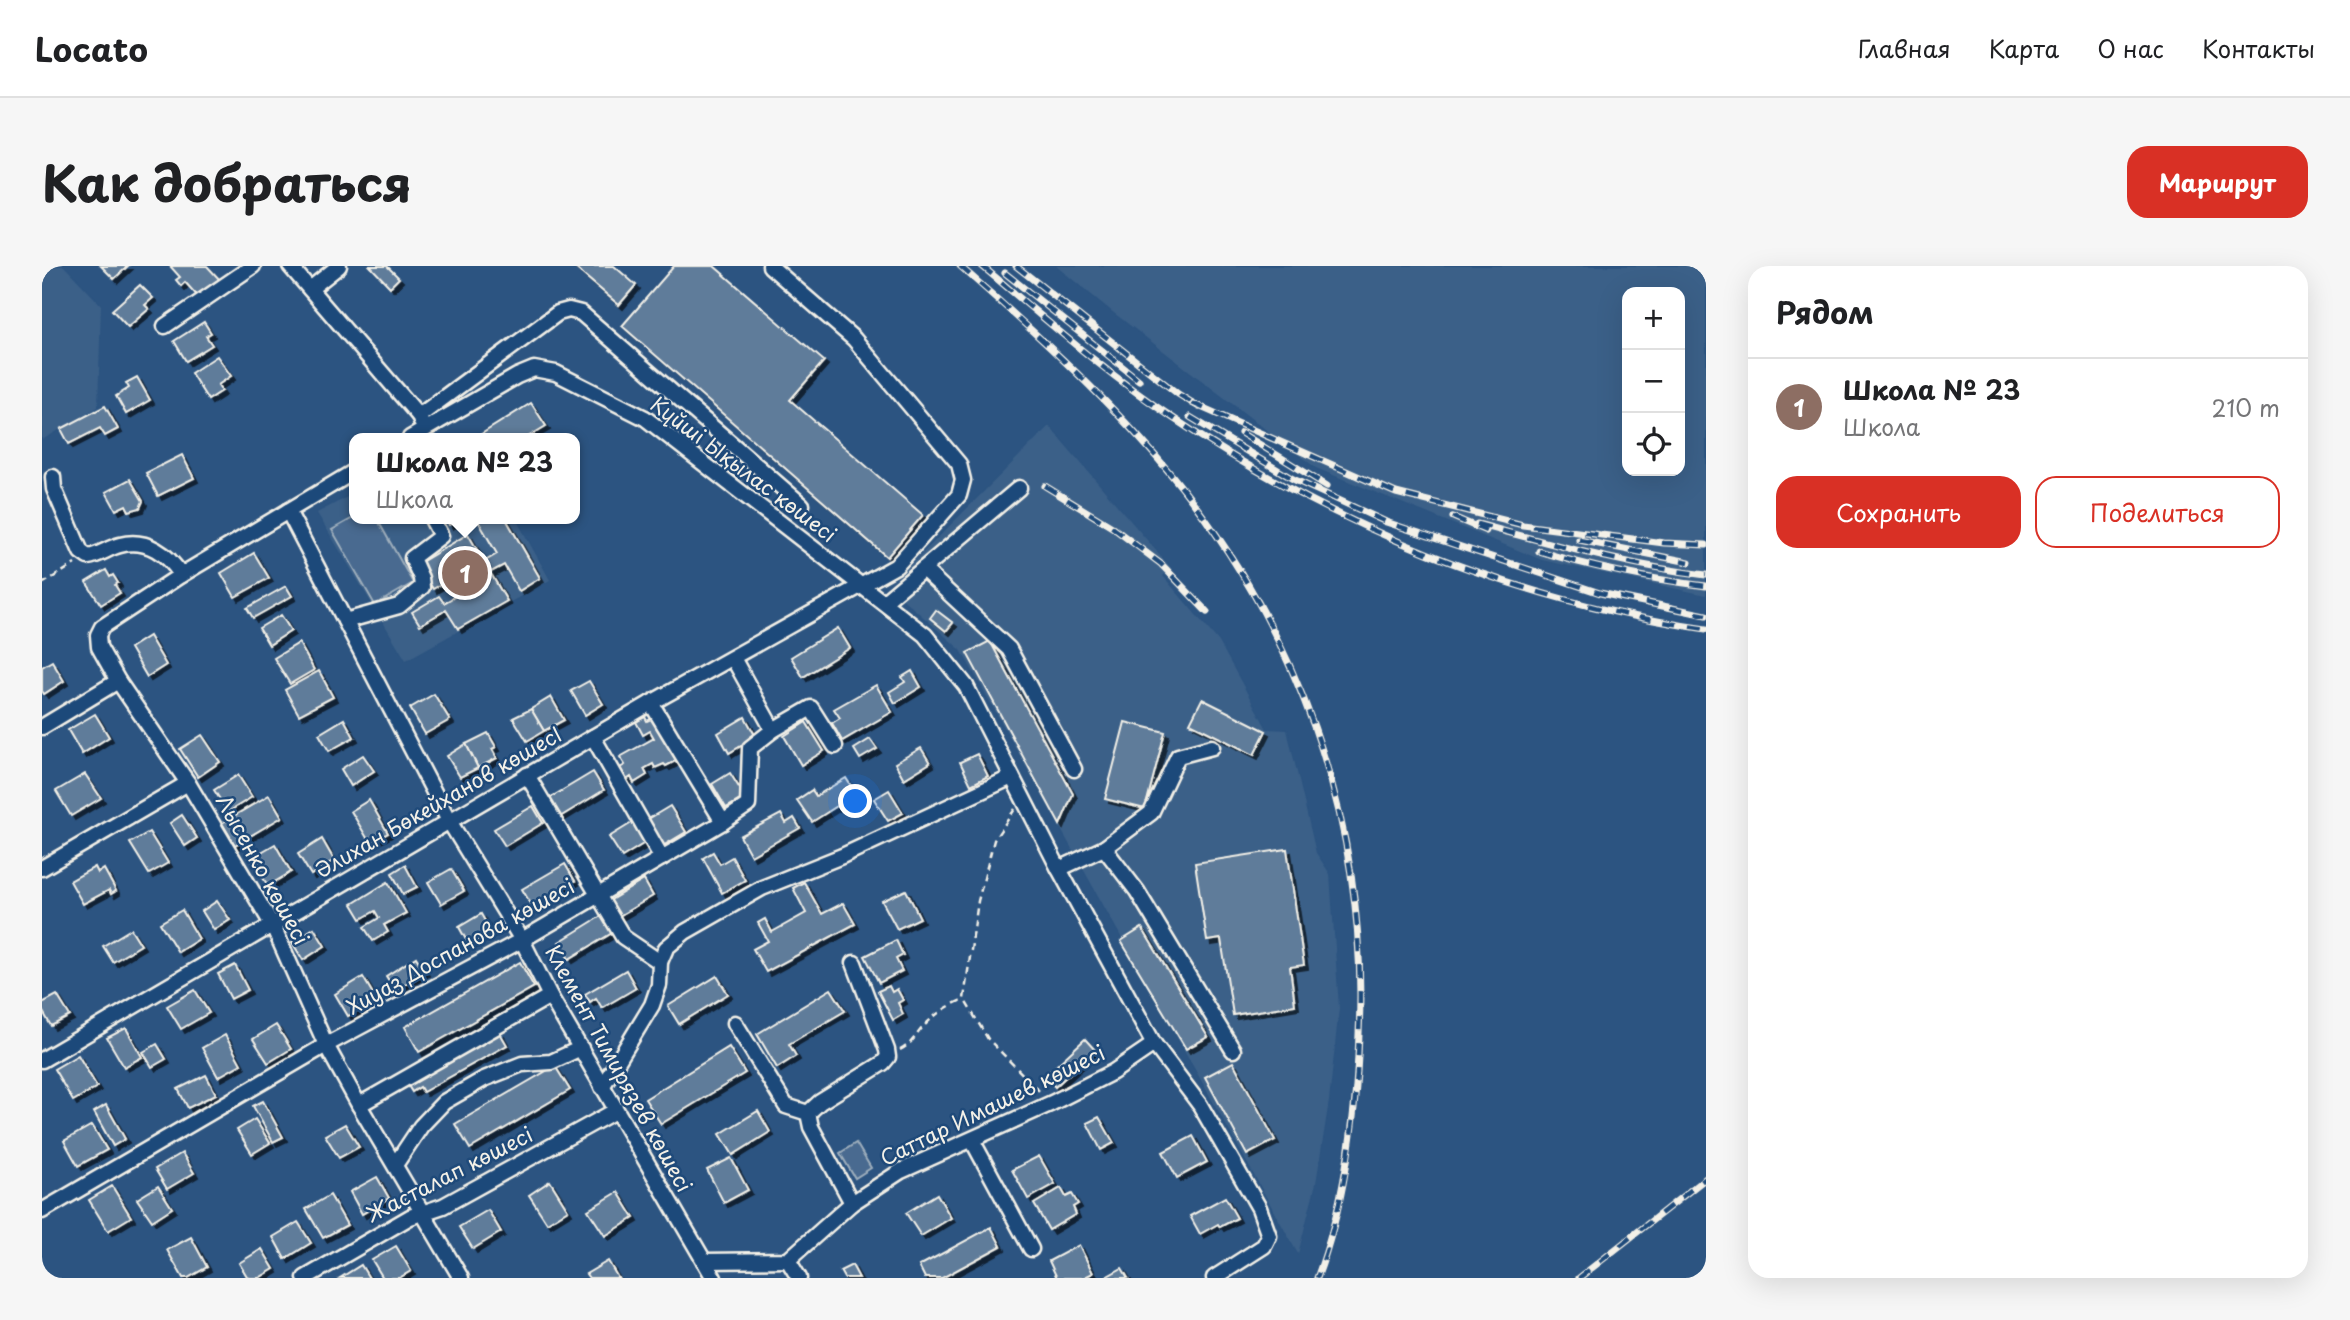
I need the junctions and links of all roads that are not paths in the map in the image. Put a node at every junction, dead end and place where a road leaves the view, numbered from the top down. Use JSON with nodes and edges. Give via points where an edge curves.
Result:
{"nodes":[{"id":1,"x":253,"y":266,"type":"edge"},
{"id":2,"x":290,"y":266,"type":"edge"},
{"id":3,"x":340,"y":266,"type":"edge"},
{"id":4,"x":770,"y":266,"type":"edge"},
{"id":5,"x":310,"y":289,"type":"junction"},
{"id":6,"x":165,"y":326,"type":"dead end"},
{"id":7,"x":419,"y":415,"type":"junction"},
{"id":8,"x":424,"y":430,"type":"junction"},
{"id":9,"x":419,"y":433,"type":"edge"},
{"id":10,"x":349,"y":475,"type":"edge"},
{"id":11,"x":53,"y":477,"type":"dead end"},
{"id":12,"x":1019,"y":488,"type":"dead end"},
{"id":13,"x":802,"y":505,"type":"dead end"},
{"id":14,"x":288,"y":511,"type":"junction"},
{"id":15,"x":435,"y":524,"type":"edge"},
{"id":16,"x":923,"y":569,"type":"junction"},
{"id":17,"x":181,"y":575,"type":"junction"},
{"id":18,"x":859,"y":585,"type":"junction"},
{"id":19,"x":884,"y":602,"type":"junction"},
{"id":20,"x":345,"y":621,"type":"junction"},
{"id":21,"x":733,"y":658,"type":"junction"},
{"id":22,"x":118,"y":681,"type":"junction"},
{"id":23,"x":651,"y":703,"type":"junction"},
{"id":24,"x":42,"y":727,"type":"edge"},
{"id":25,"x":772,"y":730,"type":"junction"},
{"id":26,"x":593,"y":737,"type":"junction"},
{"id":27,"x":835,"y":746,"type":"dead end"},
{"id":28,"x":1212,"y":747,"type":"dead end"},
{"id":29,"x":1074,"y":769,"type":"dead end"},
{"id":30,"x":527,"y":775,"type":"junction"},
{"id":31,"x":1012,"y":777,"type":"junction"},
{"id":32,"x":188,"y":783,"type":"junction"},
{"id":33,"x":449,"y":821,"type":"junction"},
{"id":34,"x":723,"y":822,"type":"junction"},
{"id":35,"x":1104,"y":848,"type":"junction"},
{"id":36,"x":662,"y":858,"type":"junction"},
{"id":37,"x":42,"y":867,"type":"edge"},
{"id":38,"x":1059,"y":869,"type":"junction"},
{"id":39,"x":598,"y":895,"type":"junction"},
{"id":40,"x":273,"y":926,"type":"junction"},
{"id":41,"x":522,"y":940,"type":"junction"},
{"id":42,"x":660,"y":962,"type":"junction"},
{"id":43,"x":854,"y":963,"type":"dead end"},
{"id":44,"x":550,"y":996,"type":"junction"},
{"id":45,"x":735,"y":1023,"type":"dead end"},
{"id":46,"x":1154,"y":1044,"type":"junction"},
{"id":47,"x":326,"y":1045,"type":"junction"},
{"id":48,"x":581,"y":1048,"type":"junction"},
{"id":49,"x":1233,"y":1050,"type":"dead end"},
{"id":50,"x":42,"y":1060,"type":"edge"},
{"id":51,"x":602,"y":1087,"type":"junction"},
{"id":52,"x":359,"y":1105,"type":"junction"},
{"id":53,"x":615,"y":1111,"type":"junction"},
{"id":54,"x":808,"y":1113,"type":"junction"},
{"id":55,"x":972,"y":1140,"type":"junction"},
{"id":56,"x":395,"y":1165,"type":"junction"},
{"id":57,"x":852,"y":1203,"type":"junction"},
{"id":58,"x":42,"y":1211,"type":"edge"},
{"id":59,"x":424,"y":1212,"type":"junction"},
{"id":60,"x":1031,"y":1249,"type":"dead end"},
{"id":61,"x":788,"y":1260,"type":"junction"},
{"id":62,"x":705,"y":1261,"type":"junction"},
{"id":63,"x":305,"y":1278,"type":"edge"},
{"id":64,"x":461,"y":1278,"type":"edge"},
{"id":65,"x":715,"y":1278,"type":"edge"},
{"id":66,"x":799,"y":1278,"type":"edge"},
{"id":67,"x":1214,"y":1278,"type":"edge"}],
"edges":[{"from":1,"to":6,"type":"street"},
{"from":2,"to":5,"type":"street"},
{"from":3,"to":5,"type":"street"},
{"from":4,"to":18,"type":"street","name":"Әлихан Бөкейханов көшесI","via":[[854,339],[959,464],[963,480],[959,495],[896,566]]},
{"from":5,"to":7,"type":"street"},
{"from":7,"to":8,"type":"street"},
{"from":7,"to":13,"type":"street","via":[[558,313],[569,310],[581,313]]},
{"from":8,"to":9,"type":"street","name":"Күйші Ықылас көшесі"},
{"from":8,"to":18,"type":"street","name":"Күйші Ықылас көшесі","via":[[517,376],[534,369],[556,373],[645,418]]},
{"from":10,"to":14,"type":"street"},
{"from":11,"to":17,"type":"street","via":[[81,552],[88,557],[137,543],[171,559]]},
{"from":12,"to":16,"type":"street"},
{"from":14,"to":17,"type":"street"},
{"from":14,"to":20,"type":"street","name":"Клемент Тимирязев көшесі"},
{"from":15,"to":20,"type":"street","via":[[441,536],[412,558],[422,587],[399,606]]},
{"from":16,"to":19,"type":"street"},
{"from":16,"to":29,"type":"street","via":[[1009,649]]},
{"from":17,"to":22,"type":"street","name":"Лысенко көшесі","via":[[102,627],[99,647]]},
{"from":18,"to":19,"type":"street","name":"Күйші Ықылас көшесі"},
{"from":18,"to":21,"type":"street","name":"Әлихан Бөкейханов көшесI"},
{"from":19,"to":31,"type":"street","name":"Күйші Ықылас көшесі","via":[[925,635],[966,686]]},
{"from":20,"to":33,"type":"street","name":"Клемент Тимирязев көшесі"},
{"from":21,"to":23,"type":"street","name":"Әлихан Бөкейханов көшесI"},
{"from":21,"to":25,"type":"street"},
{"from":22,"to":24,"type":"street"},
{"from":22,"to":32,"type":"street","name":"Лысенко көшесі"},
{"from":23,"to":26,"type":"street","name":"Әлихан Бөкейханов көшесI"},
{"from":23,"to":34,"type":"street"},
{"from":25,"to":27,"type":"street","name":"Хиуаз Доспанова көшесі","via":[[810,708]]},
{"from":25,"to":34,"type":"street","name":"Хиуаз Доспанова көшесі","via":[[750,748],[748,805]]},
{"from":26,"to":30,"type":"street","name":"Әлихан Бөкейханов көшесI"},
{"from":26,"to":36,"type":"street"},
{"from":28,"to":35,"type":"street","via":[[1178,757],[1151,813]]},
{"from":30,"to":33,"type":"street","name":"Әлихан Бөкейханов көшесI"},
{"from":30,"to":39,"type":"street"},
{"from":31,"to":38,"type":"street","name":"Күйші Ықылас көшесі"},
{"from":31,"to":42,"type":"street","via":[[762,888],[685,932],[666,948]]},
{"from":32,"to":37,"type":"street"},
{"from":32,"to":40,"type":"street","name":"Лысенко көшесі"},
{"from":33,"to":40,"type":"street","name":"Әлихан Бөкейханов көшесI"},
{"from":33,"to":41,"type":"street","name":"Клемент Тимирязев көшесі"},
{"from":34,"to":36,"type":"street","name":"Хиуаз Доспанова көшесі"},
{"from":35,"to":38,"type":"street"},
{"from":35,"to":49,"type":"street","via":[[1138,891]]},
{"from":36,"to":39,"type":"street","name":"Хиуаз Доспанова көшесі"},
{"from":38,"to":46,"type":"street","name":"Күйші Ықылас көшесі"},
{"from":39,"to":41,"type":"street","name":"Хиуаз Доспанова көшесі"},
{"from":39,"to":42,"type":"street","via":[[623,937]]},
{"from":40,"to":47,"type":"street","name":"Лысенко көшесі"},
{"from":40,"to":50,"type":"street","name":"Әлихан Бөкейханов көшесI"},
{"from":41,"to":44,"type":"street","name":"Клемент Тимирязев көшесі"},
{"from":41,"to":47,"type":"street","name":"Хиуаз Доспанова көшесі"},
{"from":42,"to":51,"type":"street","via":[[652,1005]]},
{"from":43,"to":54,"type":"street","via":[[888,1057]]},
{"from":44,"to":48,"type":"street","name":"Клемент Тимирязев көшесі"},
{"from":44,"to":52,"type":"street"},
{"from":45,"to":54,"type":"street","via":[[786,1106]]},
{"from":46,"to":55,"type":"street","name":"Саттар Имашев көшесі","via":[[1113,1072]]},
{"from":46,"to":67,"type":"street","name":"Күйші Ықылас көшесі","via":[[1200,1105],[1259,1208],[1269,1236],[1264,1246]]},
{"from":47,"to":52,"type":"street","name":"Лысенко көшесі"},
{"from":47,"to":58,"type":"street","name":"Хиуаз Доспанова көшесі"},
{"from":48,"to":51,"type":"street","name":"Клемент Тимирязев көшесі"},
{"from":48,"to":56,"type":"street","via":[[551,1062],[522,1065],[484,1079],[444,1102]]},
{"from":51,"to":53,"type":"street","name":"Клемент Тимирязев көшесі"},
{"from":52,"to":56,"type":"street","name":"Лысенко көшесі"},
{"from":53,"to":59,"type":"street","name":"Жасталап көшесі","via":[[443,1206]]},
{"from":53,"to":62,"type":"street","name":"Клемент Тимирязев көшесі"},
{"from":54,"to":57,"type":"street","via":[[810,1127]]},
{"from":55,"to":57,"type":"street","name":"Саттар Имашев көшесі","via":[[901,1171]]},
{"from":55,"to":60,"type":"street"},
{"from":56,"to":59,"type":"street","name":"Лысенко көшесі"},
{"from":57,"to":61,"type":"street","name":"Саттар Имашев көшесі"},
{"from":59,"to":63,"type":"street","name":"Жасталап көшесі"},
{"from":59,"to":64,"type":"street","name":"Лысенко көшесі"},
{"from":61,"to":62,"type":"street"},
{"from":61,"to":66,"type":"street"},
{"from":62,"to":65,"type":"street","name":"Клемент Тимирязев көшесі"}]}
